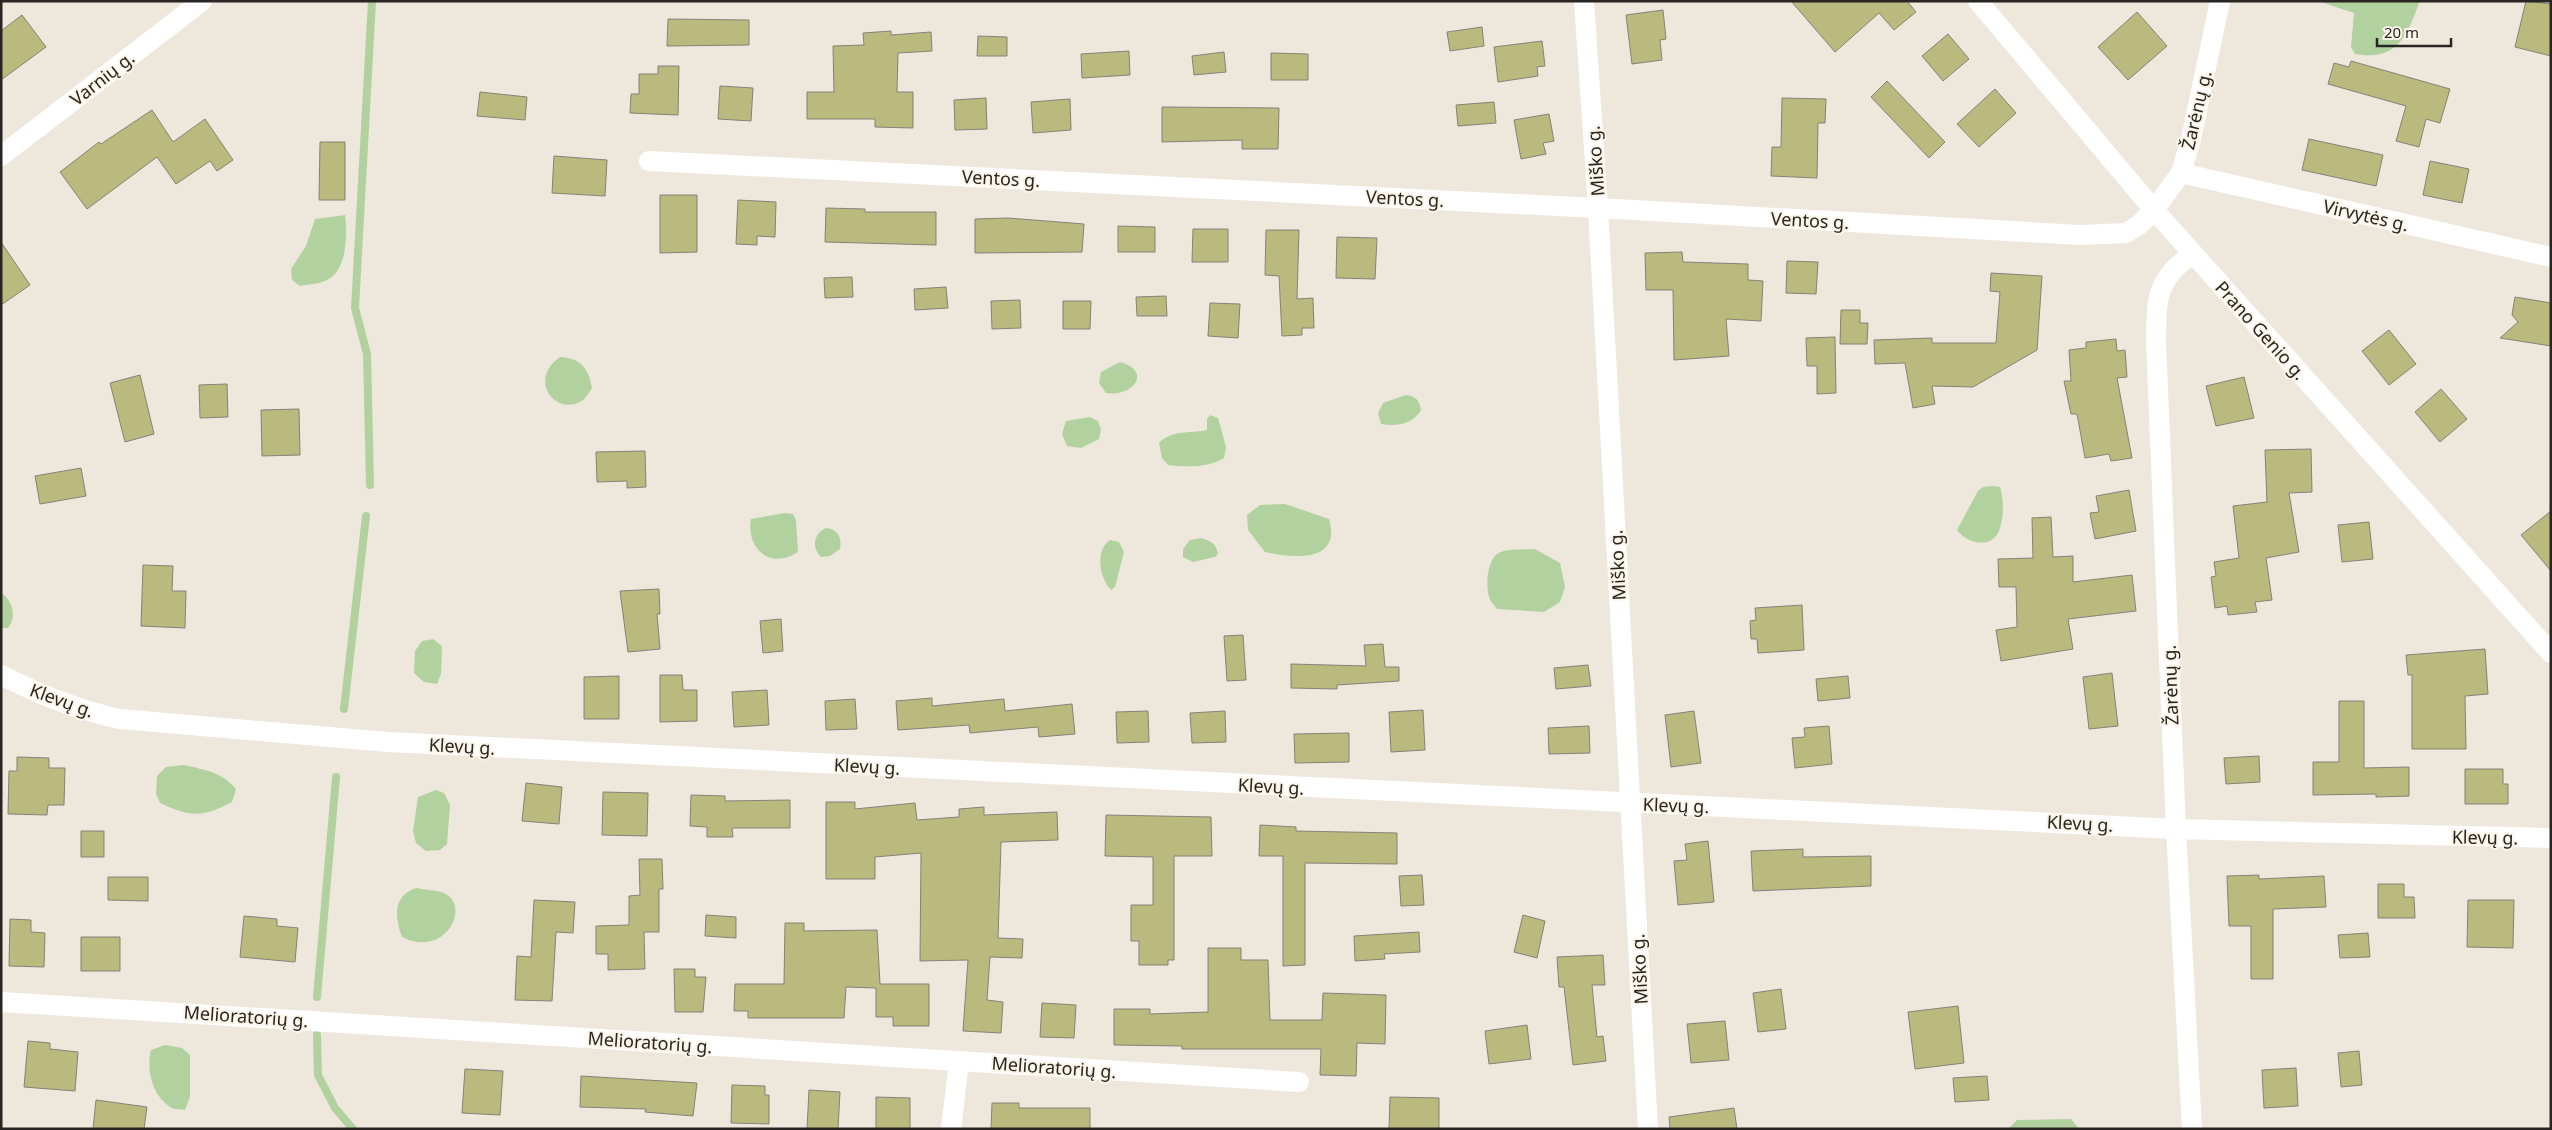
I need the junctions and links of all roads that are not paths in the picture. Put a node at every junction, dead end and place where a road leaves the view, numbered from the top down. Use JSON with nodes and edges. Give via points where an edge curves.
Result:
{"nodes":[{"id":1,"x":202,"y":1,"type":"edge"},
{"id":2,"x":1584,"y":1,"type":"edge"},
{"id":3,"x":1978,"y":1,"type":"edge"},
{"id":4,"x":2220,"y":1,"type":"edge"},
{"id":5,"x":1,"y":156,"type":"edge"},
{"id":6,"x":649,"y":161,"type":"dead end"},
{"id":7,"x":2181,"y":173,"type":"junction"},
{"id":8,"x":1598,"y":208,"type":"junction"},
{"id":9,"x":2154,"y":210,"type":"junction"},
{"id":10,"x":2192,"y":254,"type":"junction"},
{"id":11,"x":2551,"y":257,"type":"edge"},
{"id":12,"x":2551,"y":653,"type":"edge"},
{"id":13,"x":1,"y":675,"type":"edge"},
{"id":14,"x":1629,"y":803,"type":"junction"},
{"id":15,"x":2176,"y":829,"type":"junction"},
{"id":16,"x":2551,"y":838,"type":"edge"},
{"id":17,"x":1,"y":1002,"type":"edge"},
{"id":18,"x":959,"y":1061,"type":"junction"},
{"id":19,"x":1299,"y":1082,"type":"dead end"},
{"id":20,"x":950,"y":1129,"type":"edge"},
{"id":21,"x":1648,"y":1129,"type":"edge"},
{"id":22,"x":2192,"y":1129,"type":"edge"}],
"edges":[{"from":1,"to":5,"type":"street","name":"Varnių g."},
{"from":2,"to":8,"type":"street","name":"Miško g."},
{"from":3,"to":9,"type":"street","name":"Prano Genio g."},
{"from":4,"to":7,"type":"street","name":"Žarėnų g."},
{"from":6,"to":8,"type":"street","name":"Ventos g."},
{"from":7,"to":9,"type":"street","name":"Žarėnų g."},
{"from":7,"to":11,"type":"street","name":"Virvytės g."},
{"from":8,"to":9,"type":"street","name":"Ventos g.","via":[[2081,235],[2126,233]]},
{"from":8,"to":14,"type":"street","name":"Miško g."},
{"from":9,"to":10,"type":"street","name":"Prano Genio g."},
{"from":10,"to":12,"type":"street","name":"Prano Genio g."},
{"from":10,"to":15,"type":"street","name":"Žarėnų g.","via":[[2174,267],[2166,278],[2156,315]]},
{"from":13,"to":14,"type":"street","name":"Klevų g.","via":[[58,702],[120,719],[378,742]]},
{"from":14,"to":15,"type":"street","name":"Klevų g."},
{"from":14,"to":21,"type":"street","name":"Miško g."},
{"from":15,"to":16,"type":"street","name":"Klevų g."},
{"from":15,"to":22,"type":"street","name":"Žarėnų g."},
{"from":17,"to":18,"type":"street","name":"Melioratorių g."},
{"from":18,"to":19,"type":"street","name":"Melioratorių g."},
{"from":18,"to":20,"type":"street"}]}
